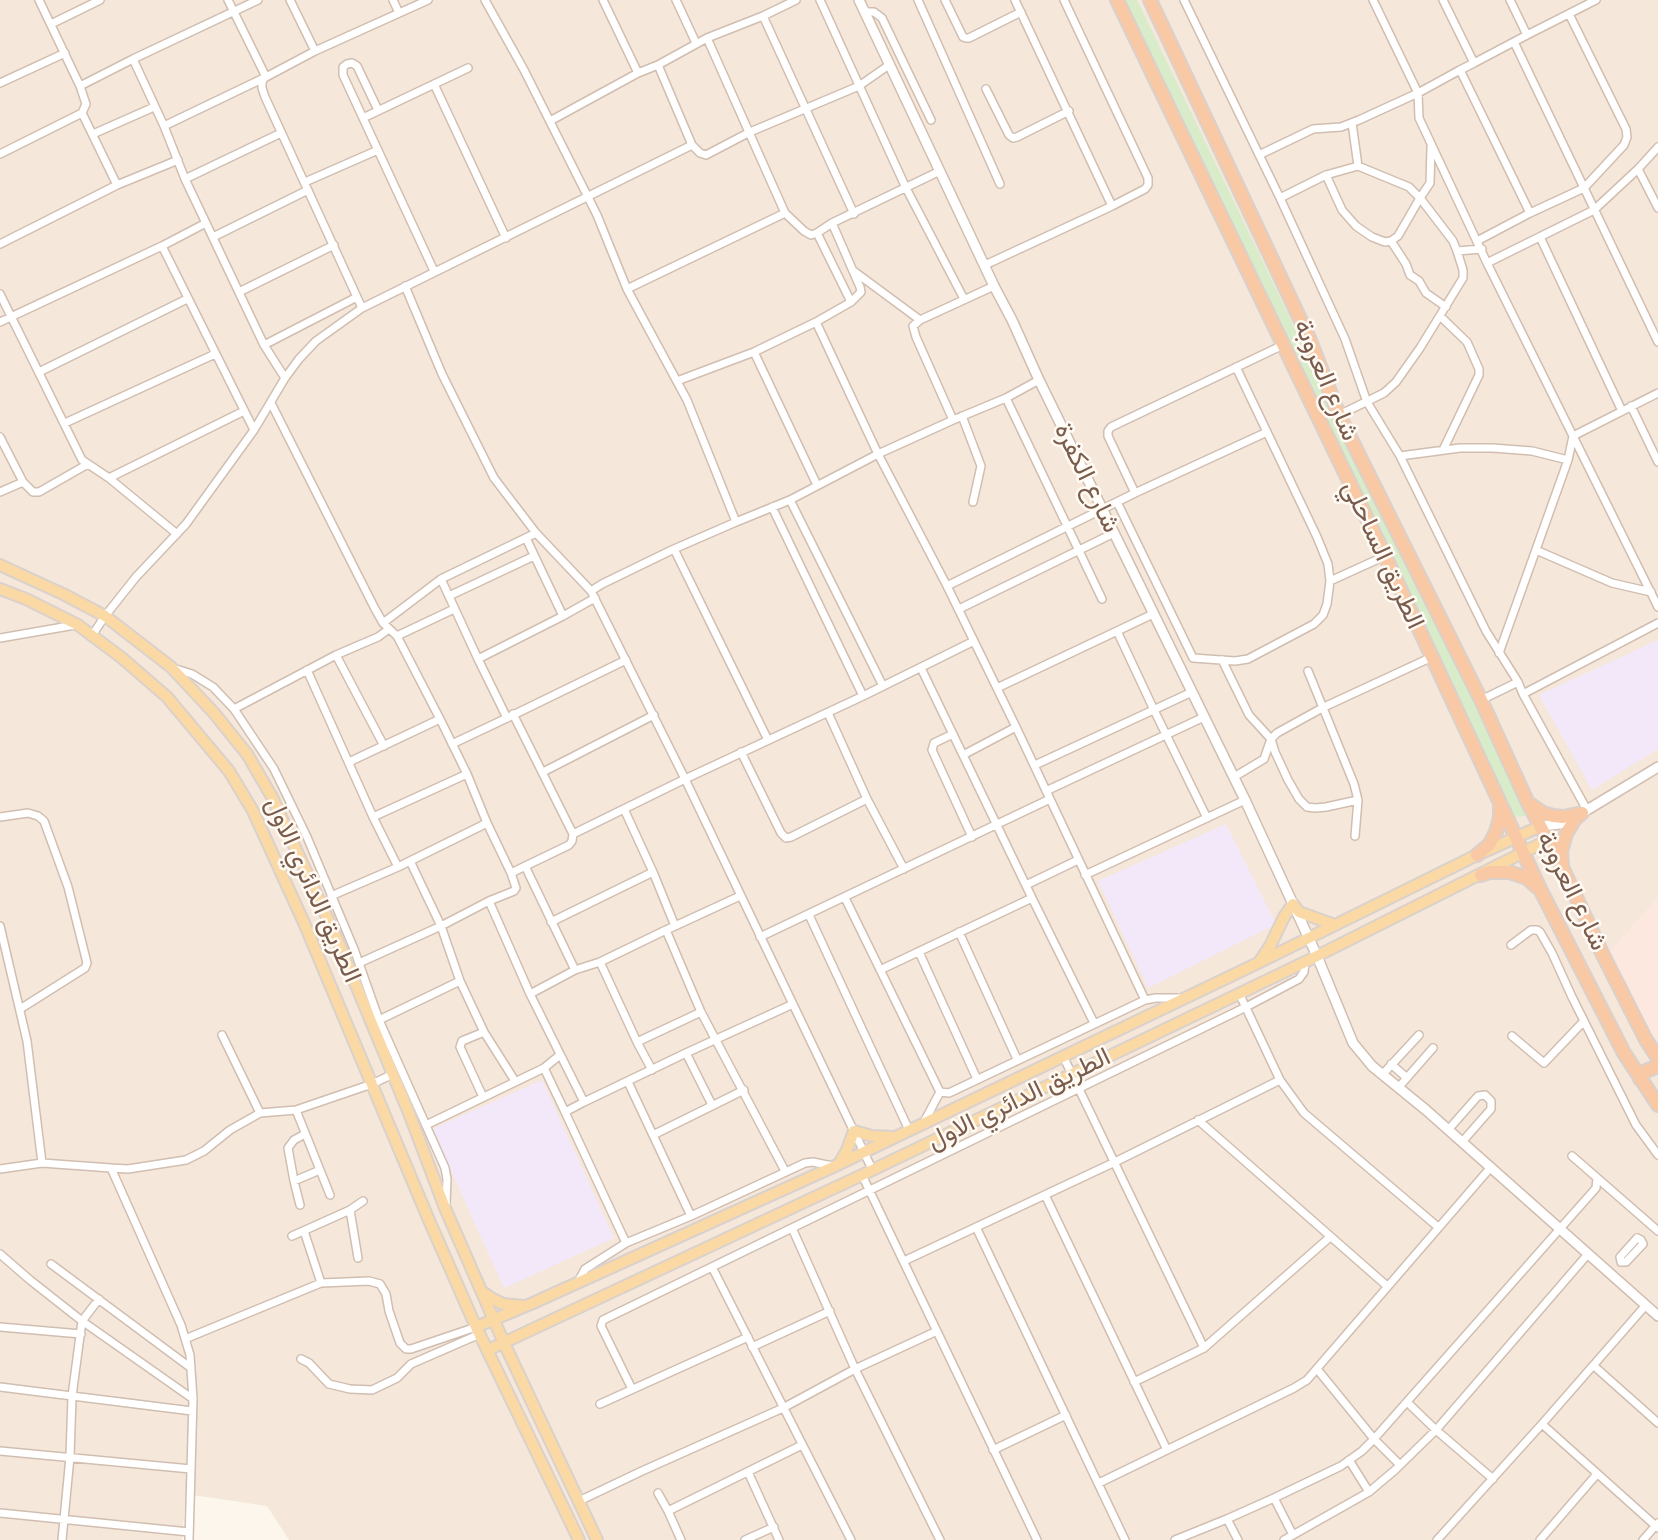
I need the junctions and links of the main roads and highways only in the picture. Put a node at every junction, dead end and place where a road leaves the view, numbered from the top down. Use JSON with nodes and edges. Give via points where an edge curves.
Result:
{"nodes":[{"id":1,"x":1117,"y":0,"type":"edge"},
{"id":2,"x":1150,"y":0,"type":"edge"},
{"id":3,"x":0,"y":565,"type":"edge"},
{"id":4,"x":0,"y":589,"type":"edge"},
{"id":5,"x":240,"y":745,"type":"junction"},
{"id":6,"x":220,"y":760,"type":"junction"},
{"id":7,"x":1527,"y":801,"type":"junction"},
{"id":8,"x":1500,"y":802,"type":"junction"},
{"id":9,"x":1541,"y":826,"type":"junction"},
{"id":10,"x":1517,"y":838,"type":"junction"},
{"id":11,"x":1548,"y":840,"type":"junction"},
{"id":12,"x":1523,"y":853,"type":"junction"},
{"id":13,"x":1477,"y":855,"type":"junction"},
{"id":14,"x":1563,"y":869,"type":"junction"},
{"id":15,"x":1481,"y":875,"type":"junction"},
{"id":16,"x":309,"y":876,"type":"junction"},
{"id":17,"x":287,"y":885,"type":"junction"},
{"id":18,"x":1541,"y":891,"type":"junction"},
{"id":19,"x":1335,"y":925,"type":"junction"},
{"id":20,"x":1258,"y":963,"type":"junction"},
{"id":21,"x":1640,"y":1027,"type":"junction"},
{"id":22,"x":1616,"y":1038,"type":"junction"},
{"id":23,"x":1658,"y":1058,"type":"edge"},
{"id":24,"x":1658,"y":1066,"type":"edge"},
{"id":25,"x":1640,"y":1079,"type":"junction"},
{"id":26,"x":1658,"y":1105,"type":"edge"},
{"id":27,"x":894,"y":1137,"type":"junction"},
{"id":28,"x":836,"y":1165,"type":"junction"},
{"id":29,"x":438,"y":1189,"type":"junction"},
{"id":30,"x":420,"y":1197,"type":"junction"},
{"id":31,"x":481,"y":1289,"type":"junction"},
{"id":32,"x":533,"y":1303,"type":"junction"},
{"id":33,"x":494,"y":1320,"type":"junction"},
{"id":34,"x":478,"y":1330,"type":"junction"},
{"id":35,"x":504,"y":1343,"type":"junction"},
{"id":36,"x":488,"y":1350,"type":"junction"},
{"id":37,"x":579,"y":1540,"type":"edge"},
{"id":38,"x":597,"y":1540,"type":"edge"}],
"edges":[{"from":1,"to":8,"type":"highway","name":"الطريق الساحلي"},
{"from":2,"to":7,"type":"highway","name":"شارع العروبة","via":[[1309,338],[1339,415]]},
{"from":3,"to":5,"type":"main road","name":"الطريق الدائري الاول","via":[[105,616],[171,667]]},
{"from":4,"to":6,"type":"main road","name":"الطريق الدائري الاول","via":[[93,635],[167,697]]},
{"from":5,"to":6,"type":"main road"},
{"from":5,"to":16,"type":"main road","name":"الطريق الدائري الاول","via":[[272,797]]},
{"from":6,"to":17,"type":"main road","name":"الطريق الدائري الاول","via":[[253,811]]},
{"from":7,"to":9,"type":"highway","name":"شارع العروبة"},
{"from":7,"to":14,"type":"highway","via":[[1553,816],[1584,811],[1566,834],[1561,851]]},
{"from":8,"to":10,"type":"highway","name":"الطريق الساحلي"},
{"from":8,"to":13,"type":"highway","via":[[1496,832]]},
{"from":9,"to":10,"type":"main road","name":"الطريق الدائري الاول"},
{"from":9,"to":11,"type":"highway","name":"شارع العروبة"},
{"from":10,"to":12,"type":"highway","name":"الطريق الساحلي"},
{"from":10,"to":13,"type":"main road","name":"الطريق الدائري الاول"},
{"from":11,"to":12,"type":"main road","name":"الطريق الدائري الاول"},
{"from":11,"to":14,"type":"highway","name":"شارع العروبة"},
{"from":12,"to":15,"type":"main road","name":"الطريق الدائري الاول"},
{"from":12,"to":18,"type":"highway","name":"الطريق الساحلي"},
{"from":13,"to":19,"type":"main road","name":"الطريق الدائري الاول"},
{"from":14,"to":21,"type":"highway","name":"شارع العروبة"},
{"from":15,"to":18,"type":"highway","via":[[1499,871],[1518,874]]},
{"from":15,"to":35,"type":"main road","name":"الطريق الدائري الاول"},
{"from":16,"to":17,"type":"main road"},
{"from":16,"to":29,"type":"main road","name":"الطريق الدائري الاول"},
{"from":17,"to":30,"type":"main road","name":"الطريق الدائري الاول"},
{"from":18,"to":22,"type":"highway","name":"الطريق الساحلي"},
{"from":19,"to":20,"type":"main road","name":"الطريق الدائري الاول"},
{"from":19,"to":20,"type":"main road","via":[[1299,912],[1293,904]]},
{"from":20,"to":27,"type":"main road","name":"الطريق الدائري الاول"},
{"from":21,"to":22,"type":"highway","via":[[1632,1038]]},
{"from":21,"to":23,"type":"highway","name":"شارع العروبة"},
{"from":22,"to":25,"type":"highway","name":"الطريق الساحلي"},
{"from":24,"to":25,"type":"highway"},
{"from":25,"to":26,"type":"highway","name":"الطريق الساحلي"},
{"from":27,"to":28,"type":"main road","name":"الطريق الدائري الاول"},
{"from":27,"to":28,"type":"main road","via":[[854,1131]]},
{"from":28,"to":32,"type":"main road","name":"الطريق الدائري الاول"},
{"from":29,"to":30,"type":"main road"},
{"from":29,"to":31,"type":"main road","name":"الطريق الدائري الاول"},
{"from":30,"to":34,"type":"main road","name":"الطريق الدائري الاول"},
{"from":31,"to":32,"type":"main road","via":[[503,1304]]},
{"from":31,"to":33,"type":"main road","name":"الطريق الدائري الاول"},
{"from":32,"to":33,"type":"main road","name":"الطريق الدائري الاول"},
{"from":33,"to":34,"type":"main road","name":"الطريق الدائري الاول"},
{"from":33,"to":35,"type":"main road"},
{"from":34,"to":36,"type":"main road"},
{"from":35,"to":36,"type":"main road","name":"الطريق الدائري الاول"},
{"from":35,"to":38,"type":"main road"},
{"from":36,"to":37,"type":"main road"}]}
